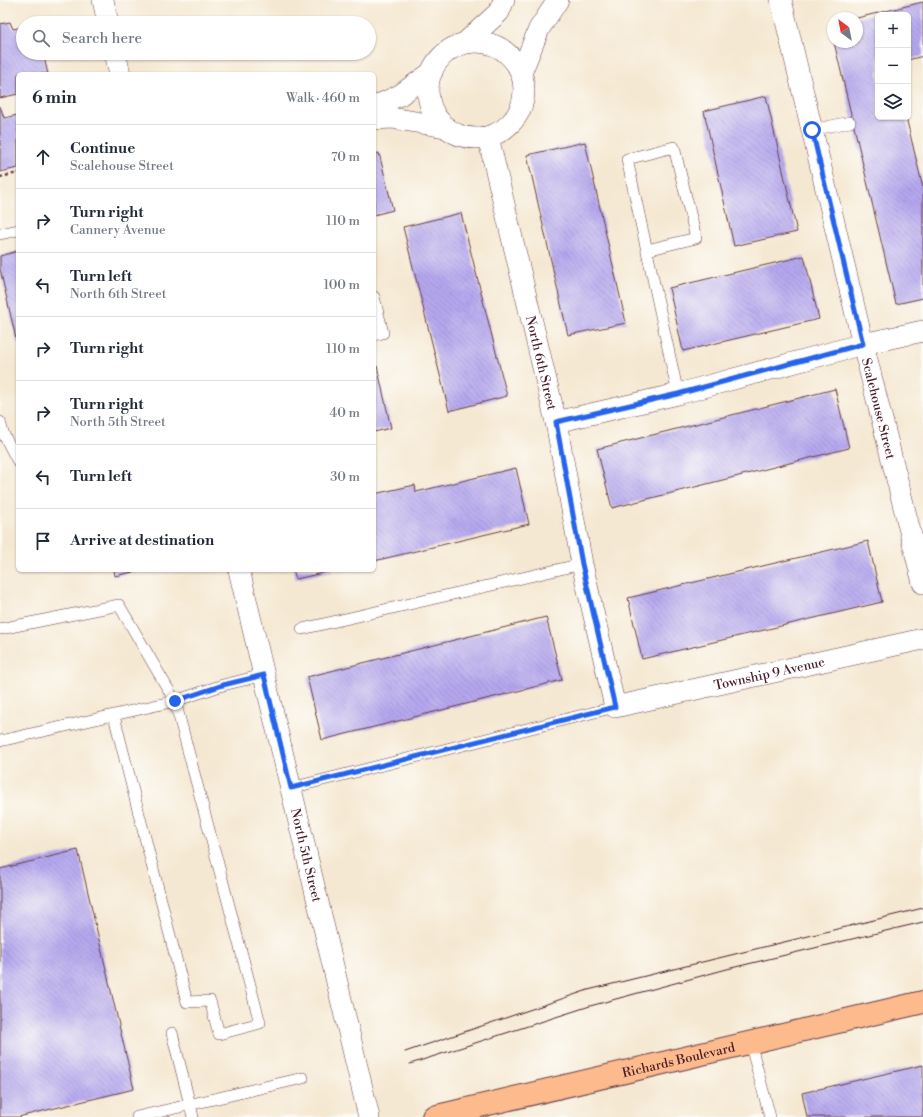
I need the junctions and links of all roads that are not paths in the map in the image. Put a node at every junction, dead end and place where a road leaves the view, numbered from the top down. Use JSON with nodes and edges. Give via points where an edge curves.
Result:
{"nodes":[{"id":1,"x":103,"y":0,"type":"edge"},
{"id":2,"x":504,"y":0,"type":"edge"},
{"id":3,"x":558,"y":0,"type":"edge"},
{"id":4,"x":781,"y":0,"type":"edge"},
{"id":5,"x":106,"y":16,"type":"edge"},
{"id":6,"x":465,"y":43,"type":"junction"},
{"id":7,"x":117,"y":60,"type":"edge"},
{"id":8,"x":120,"y":72,"type":"edge"},
{"id":9,"x":432,"y":72,"type":"junction"},
{"id":10,"x":521,"y":73,"type":"junction"},
{"id":11,"x":376,"y":106,"type":"edge"},
{"id":12,"x":376,"y":119,"type":"edge"},
{"id":13,"x":850,"y":122,"type":"dead end"},
{"id":14,"x":445,"y":127,"type":"junction"},
{"id":15,"x":812,"y":130,"type":"junction"},
{"id":16,"x":488,"y":137,"type":"junction"},
{"id":17,"x":16,"y":230,"type":"edge"},
{"id":18,"x":0,"y":234,"type":"edge"},
{"id":19,"x":647,"y":250,"type":"junction"},
{"id":20,"x":376,"y":305,"type":"edge"},
{"id":21,"x":923,"y":331,"type":"edge"},
{"id":22,"x":376,"y":335,"type":"edge"},
{"id":23,"x":863,"y":344,"type":"junction"},
{"id":24,"x":678,"y":394,"type":"junction"},
{"id":25,"x":0,"y":422,"type":"edge"},
{"id":26,"x":556,"y":422,"type":"junction"},
{"id":27,"x":16,"y":458,"type":"edge"},
{"id":28,"x":582,"y":564,"type":"junction"},
{"id":29,"x":239,"y":572,"type":"edge"},
{"id":30,"x":923,"y":583,"type":"edge"},
{"id":31,"x":0,"y":629,"type":"edge"},
{"id":32,"x":302,"y":629,"type":"dead end"},
{"id":33,"x":923,"y":639,"type":"edge"},
{"id":34,"x":264,"y":675,"type":"junction"},
{"id":35,"x":175,"y":701,"type":"junction"},
{"id":36,"x":615,"y":707,"type":"junction"},
{"id":37,"x":114,"y":716,"type":"junction"},
{"id":38,"x":0,"y":741,"type":"edge"},
{"id":39,"x":291,"y":788,"type":"junction"},
{"id":40,"x":923,"y":1002,"type":"edge"},
{"id":41,"x":172,"y":1032,"type":"dead end"},
{"id":42,"x":750,"y":1042,"type":"junction"},
{"id":43,"x":303,"y":1078,"type":"dead end"},
{"id":44,"x":190,"y":1104,"type":"junction"},
{"id":45,"x":137,"y":1117,"type":"edge"},
{"id":46,"x":193,"y":1117,"type":"edge"},
{"id":47,"x":369,"y":1117,"type":"edge"},
{"id":48,"x":433,"y":1117,"type":"edge"},
{"id":49,"x":770,"y":1117,"type":"edge"}],
"edges":[{"from":1,"to":5,"type":"street"},
{"from":2,"to":6,"type":"street","via":[[499,12]]},
{"from":3,"to":10,"type":"street","via":[[539,30]]},
{"from":4,"to":15,"type":"street","name":"Scalehouse Street"},
{"from":6,"to":9,"type":"street","via":[[451,49],[440,59]]},
{"from":6,"to":10,"type":"street","via":[[492,44],[505,51],[515,61]]},
{"from":7,"to":8,"type":"street"},
{"from":9,"to":11,"type":"street","via":[[400,95]]},
{"from":9,"to":14,"type":"street","via":[[428,86],[429,102]]},
{"from":10,"to":16,"type":"street","via":[[524,89],[522,105],[514,119],[502,130]]},
{"from":12,"to":14,"type":"street","via":[[392,118]]},
{"from":13,"to":15,"type":"lane"},
{"from":14,"to":16,"type":"street","via":[[465,137]]},
{"from":15,"to":23,"type":"street","name":"Scalehouse Street"},
{"from":16,"to":26,"type":"street","name":"North 6th Street"},
{"from":17,"to":18,"type":"lane"},
{"from":19,"to":19,"type":"lane","via":[[627,159],[674,147],[696,238]]},
{"from":19,"to":24,"type":"lane"},
{"from":20,"to":22,"type":"lane","via":[[383,333]]},
{"from":21,"to":23,"type":"street"},
{"from":23,"to":24,"type":"street"},
{"from":23,"to":30,"type":"street","name":"Scalehouse Street"},
{"from":24,"to":26,"type":"street"},
{"from":25,"to":27,"type":"lane"},
{"from":26,"to":28,"type":"street","name":"North 6th Street"},
{"from":28,"to":32,"type":"lane"},
{"from":28,"to":36,"type":"street","name":"North 6th Street"},
{"from":29,"to":34,"type":"street","name":"North 5th Street"},
{"from":31,"to":35,"type":"lane","via":[[119,605]]},
{"from":33,"to":36,"type":"street","name":"Township 9 Avenue"},
{"from":34,"to":35,"type":"lane"},
{"from":34,"to":39,"type":"street","name":"North 5th Street"},
{"from":35,"to":37,"type":"lane"},
{"from":35,"to":37,"type":"lane","via":[[260,1023],[219,1034],[210,1000],[187,1002]]},
{"from":36,"to":39,"type":"lane"},
{"from":37,"to":38,"type":"lane"},
{"from":39,"to":47,"type":"street","name":"North 5th Street"},
{"from":40,"to":42,"type":"main road","name":"Richards Boulevard"},
{"from":41,"to":44,"type":"lane"},
{"from":42,"to":48,"type":"main road","name":"Richards Boulevard"},
{"from":42,"to":49,"type":"lane"},
{"from":43,"to":44,"type":"lane"},
{"from":44,"to":45,"type":"lane"},
{"from":44,"to":46,"type":"lane"}]}
